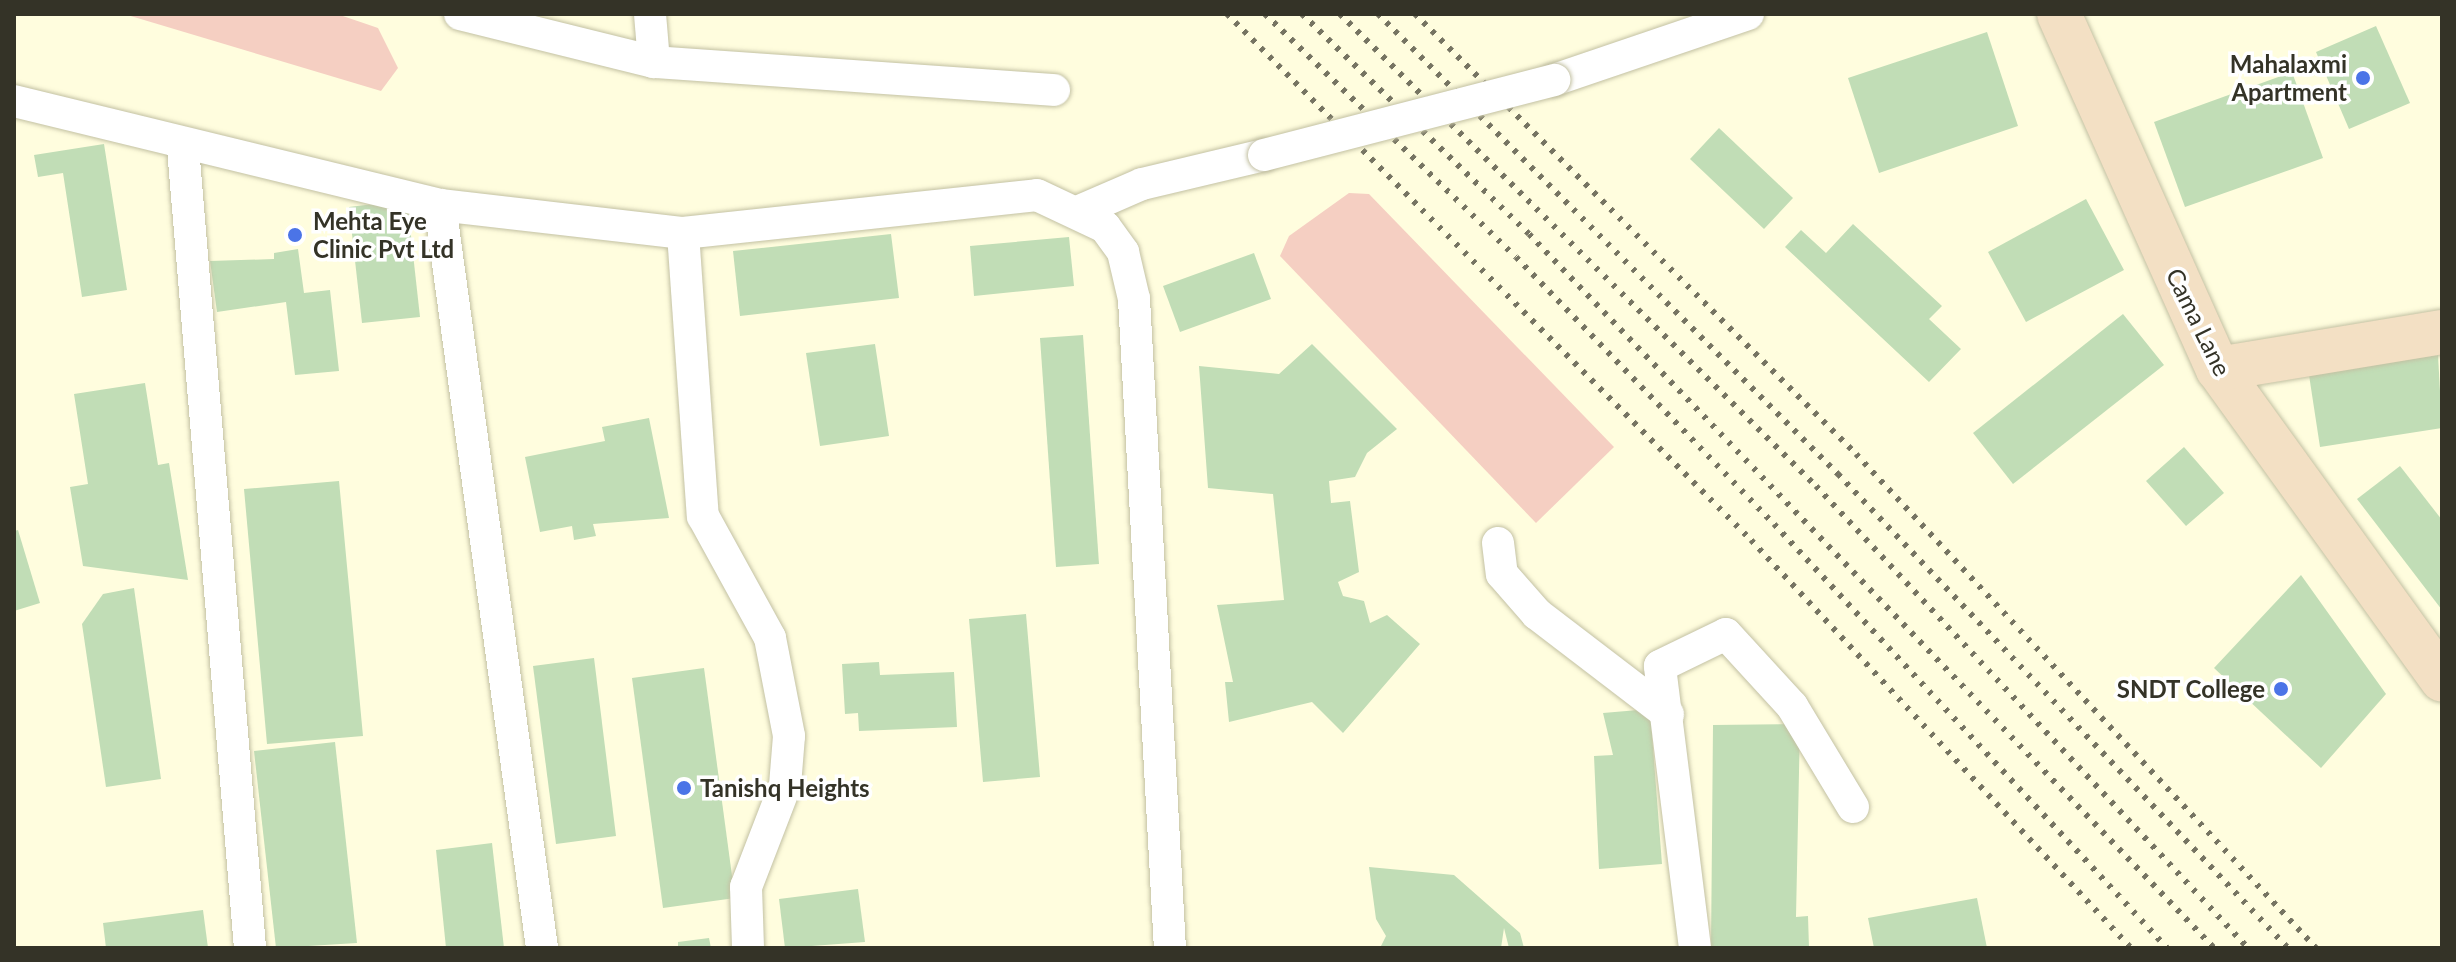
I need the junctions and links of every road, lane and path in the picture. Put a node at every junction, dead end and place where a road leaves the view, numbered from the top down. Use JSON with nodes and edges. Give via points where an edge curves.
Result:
{"nodes":[{"id":1,"x":460,"y":14,"type":"edge"},
{"id":2,"x":650,"y":14,"type":"edge"},
{"id":3,"x":1748,"y":14,"type":"edge"},
{"id":4,"x":2059,"y":14,"type":"edge"},
{"id":5,"x":654,"y":62,"type":"junction"},
{"id":6,"x":1054,"y":90,"type":"dead end"},
{"id":7,"x":14,"y":101,"type":"edge"},
{"id":8,"x":183,"y":148,"type":"junction"},
{"id":9,"x":440,"y":205,"type":"junction"},
{"id":10,"x":1082,"y":210,"type":"junction"},
{"id":11,"x":683,"y":233,"type":"junction"},
{"id":12,"x":2442,"y":332,"type":"edge"},
{"id":13,"x":2218,"y":369,"type":"junction"},
{"id":14,"x":1498,"y":543,"type":"dead end"},
{"id":15,"x":2442,"y":680,"type":"edge"},
{"id":16,"x":1668,"y":714,"type":"junction"},
{"id":17,"x":1853,"y":807,"type":"dead end"},
{"id":18,"x":250,"y":948,"type":"edge"},
{"id":19,"x":542,"y":948,"type":"edge"},
{"id":20,"x":748,"y":948,"type":"edge"},
{"id":21,"x":1170,"y":948,"type":"edge"},
{"id":22,"x":1695,"y":948,"type":"edge"}],
"edges":[{"from":1,"to":5,"type":"street"},
{"from":2,"to":5,"type":"street"},
{"from":3,"to":10,"type":"street","bridge":true,"via":[[1554,80],[1142,184]]},
{"from":4,"to":13,"type":"street","name":"Cama Lane"},
{"from":5,"to":6,"type":"street"},
{"from":7,"to":8,"type":"street"},
{"from":8,"to":9,"type":"street"},
{"from":8,"to":18,"type":"street"},
{"from":9,"to":11,"type":"street"},
{"from":9,"to":19,"type":"street"},
{"from":10,"to":11,"type":"street","via":[[1037,195]]},
{"from":10,"to":21,"type":"street","via":[[1123,252],[1134,299]]},
{"from":11,"to":20,"type":"street","via":[[703,516],[770,638],[789,736],[785,786],[746,887]]},
{"from":12,"to":13,"type":"street"},
{"from":13,"to":15,"type":"street","name":"Cama Lane"},
{"from":14,"to":16,"type":"street","via":[[1502,574],[1537,614]]},
{"from":16,"to":17,"type":"street","via":[[1660,666],[1726,634],[1792,706]]},
{"from":16,"to":22,"type":"street"}]}
